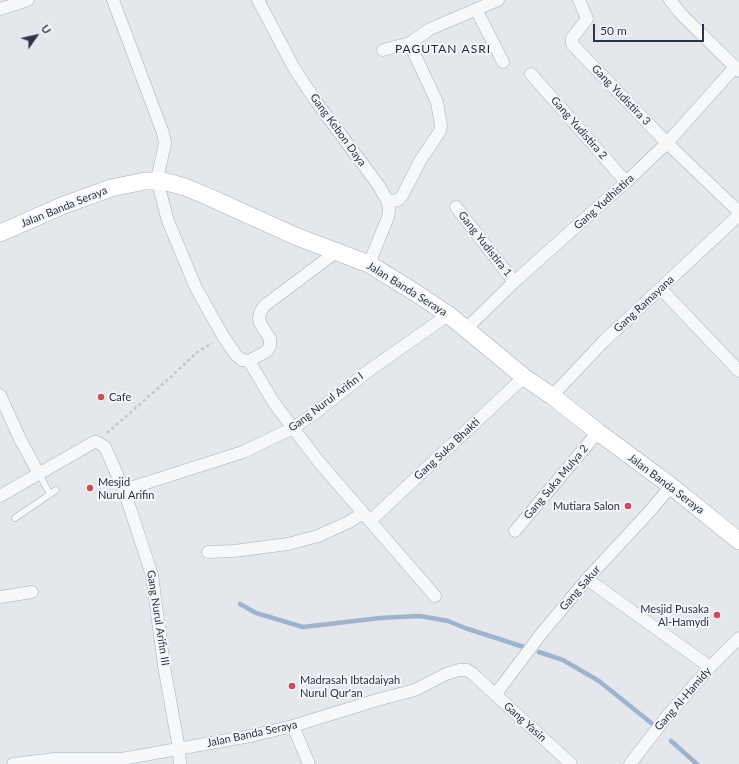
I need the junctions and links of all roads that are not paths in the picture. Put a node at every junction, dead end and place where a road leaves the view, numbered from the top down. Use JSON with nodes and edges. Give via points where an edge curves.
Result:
{"nodes":[{"id":1,"x":28,"y":0,"type":"edge"},
{"id":2,"x":113,"y":0,"type":"edge"},
{"id":3,"x":258,"y":0,"type":"edge"},
{"id":4,"x":498,"y":0,"type":"edge"},
{"id":5,"x":579,"y":0,"type":"edge"},
{"id":6,"x":670,"y":0,"type":"edge"},
{"id":7,"x":0,"y":9,"type":"edge"},
{"id":8,"x":476,"y":9,"type":"junction"},
{"id":9,"x":410,"y":43,"type":"junction"},
{"id":10,"x":383,"y":50,"type":"dead end"},
{"id":11,"x":502,"y":62,"type":"dead end"},
{"id":12,"x":737,"y":69,"type":"edge"},
{"id":13,"x":531,"y":74,"type":"dead end"},
{"id":14,"x":667,"y":143,"type":"junction"},
{"id":15,"x":157,"y":180,"type":"junction"},
{"id":16,"x":626,"y":182,"type":"junction"},
{"id":17,"x":388,"y":202,"type":"junction"},
{"id":18,"x":456,"y":207,"type":"dead end"},
{"id":19,"x":739,"y":214,"type":"edge"},
{"id":20,"x":0,"y":233,"type":"edge"},
{"id":21,"x":336,"y":252,"type":"junction"},
{"id":22,"x":369,"y":264,"type":"junction"},
{"id":23,"x":514,"y":282,"type":"junction"},
{"id":24,"x":661,"y":289,"type":"junction"},
{"id":25,"x":448,"y":315,"type":"junction"},
{"id":26,"x":466,"y":329,"type":"junction"},
{"id":27,"x":249,"y":361,"type":"junction"},
{"id":28,"x":739,"y":371,"type":"edge"},
{"id":29,"x":524,"y":376,"type":"junction"},
{"id":30,"x":0,"y":395,"type":"edge"},
{"id":31,"x":552,"y":396,"type":"junction"},
{"id":32,"x":293,"y":428,"type":"junction"},
{"id":33,"x":598,"y":432,"type":"junction"},
{"id":34,"x":39,"y":474,"type":"junction"},
{"id":35,"x":671,"y":486,"type":"junction"},
{"id":36,"x":124,"y":490,"type":"junction"},
{"id":37,"x":0,"y":496,"type":"edge"},
{"id":38,"x":367,"y":517,"type":"junction"},
{"id":39,"x":14,"y":518,"type":"dead end"},
{"id":40,"x":515,"y":531,"type":"dead end"},
{"id":41,"x":739,"y":541,"type":"edge"},
{"id":42,"x":208,"y":552,"type":"dead end"},
{"id":43,"x":586,"y":579,"type":"junction"},
{"id":44,"x":32,"y":592,"type":"dead end"},
{"id":45,"x":435,"y":596,"type":"dead end"},
{"id":46,"x":0,"y":597,"type":"edge"},
{"id":47,"x":739,"y":638,"type":"edge"},
{"id":48,"x":710,"y":667,"type":"junction"},
{"id":49,"x":480,"y":680,"type":"joint"},
{"id":50,"x":496,"y":695,"type":"junction"},
{"id":51,"x":293,"y":726,"type":"junction"},
{"id":52,"x":179,"y":749,"type":"junction"},
{"id":53,"x":13,"y":764,"type":"edge"},
{"id":54,"x":180,"y":764,"type":"edge"},
{"id":55,"x":309,"y":764,"type":"edge"},
{"id":56,"x":571,"y":764,"type":"edge"},
{"id":57,"x":630,"y":764,"type":"edge"}],
"edges":[{"from":1,"to":7,"type":"street"},
{"from":2,"to":15,"type":"street","via":[[164,133],[165,143]]},
{"from":3,"to":17,"type":"street","name":"Gang Kebon Daya","via":[[294,68]]},
{"from":4,"to":8,"type":"street"},
{"from":5,"to":14,"type":"street","name":"Gang Yudistira 3","via":[[587,19],[572,38],[572,44]]},
{"from":6,"to":12,"type":"street"},
{"from":8,"to":9,"type":"street","via":[[430,30]]},
{"from":8,"to":11,"type":"street"},
{"from":9,"to":10,"type":"street"},
{"from":9,"to":17,"type":"street","via":[[437,102],[441,126],[402,196],[398,200]]},
{"from":12,"to":14,"type":"street","name":"Gang Yudhistira"},
{"from":13,"to":16,"type":"street","name":"Gang Yudistira 2"},
{"from":14,"to":16,"type":"street","name":"Gang Yudhistira"},
{"from":14,"to":19,"type":"street","name":"Gang Yudistira 3"},
{"from":15,"to":20,"type":"street","name":"Jalan Banda Seraya","via":[[111,188]]},
{"from":15,"to":21,"type":"street","name":"Jalan Banda Seraya","via":[[185,187]]},
{"from":15,"to":27,"type":"street","via":[[168,221],[196,288],[238,357]]},
{"from":16,"to":23,"type":"street","name":"Gang Yudhistira"},
{"from":17,"to":22,"type":"street","via":[[388,217]]},
{"from":18,"to":23,"type":"street","name":"Gang Yudistira 1"},
{"from":19,"to":24,"type":"street","name":"Gang Ramayana"},
{"from":21,"to":22,"type":"street","name":"Jalan Banda Seraya"},
{"from":21,"to":27,"type":"street","via":[[264,306],[259,318],[270,339],[270,346],[267,351]]},
{"from":22,"to":25,"type":"street","name":"Jalan Banda Seraya"},
{"from":23,"to":26,"type":"street","name":"Gang Yudhistira"},
{"from":24,"to":28,"type":"street"},
{"from":24,"to":31,"type":"street","name":"Gang Ramayana","via":[[603,342]]},
{"from":25,"to":26,"type":"street","name":"Jalan Banda Seraya"},
{"from":25,"to":32,"type":"street","name":"Gang Nurul Arifin I"},
{"from":26,"to":29,"type":"street","name":"Jalan Banda Seraya"},
{"from":27,"to":32,"type":"street","via":[[274,403]]},
{"from":29,"to":31,"type":"street","name":"Jalan Banda Seraya"},
{"from":29,"to":38,"type":"street","name":"Gang Suka Bhakti"},
{"from":30,"to":34,"type":"street"},
{"from":31,"to":33,"type":"street","name":"Jalan Banda Seraya"},
{"from":32,"to":36,"type":"street","name":"Gang Nurul Arifin I","via":[[243,452]]},
{"from":32,"to":38,"type":"street"},
{"from":33,"to":35,"type":"street","name":"Jalan Banda Seraya"},
{"from":33,"to":40,"type":"street","name":"Gang Suka Mulya 2"},
{"from":34,"to":36,"type":"street","name":"Gang Nurul Arifin III","via":[[97,442],[106,447]]},
{"from":34,"to":37,"type":"street"},
{"from":34,"to":39,"type":"lane","via":[[53,492]]},
{"from":35,"to":41,"type":"street","name":"Jalan Banda Seraya"},
{"from":35,"to":43,"type":"street","name":"Gang Sakur"},
{"from":36,"to":52,"type":"street","name":"Gang Nurul Arifin III","via":[[152,575]]},
{"from":38,"to":42,"type":"street","name":"Gang Suka Bhakti","via":[[318,536],[288,544]]},
{"from":38,"to":45,"type":"street"},
{"from":43,"to":48,"type":"street"},
{"from":43,"to":50,"type":"street","name":"Gang Sakur"},
{"from":44,"to":46,"type":"street"},
{"from":47,"to":48,"type":"street","name":"Gang Al-Hamidy"},
{"from":48,"to":57,"type":"street","name":"Gang Al-Hamidy"},
{"from":49,"to":50,"type":"street","name":"Gang Yasin"},
{"from":49,"to":51,"type":"street","name":"Jalan Banda Seraya","via":[[467,670],[458,670],[415,690]]},
{"from":50,"to":56,"type":"street","name":"Gang Yasin"},
{"from":51,"to":52,"type":"street","name":"Jalan Banda Seraya"},
{"from":51,"to":55,"type":"street"},
{"from":52,"to":53,"type":"street","name":"Jalan Banda Seraya","via":[[122,759],[54,759]]},
{"from":52,"to":54,"type":"street","name":"Gang Nurul Arifin III"}]}
